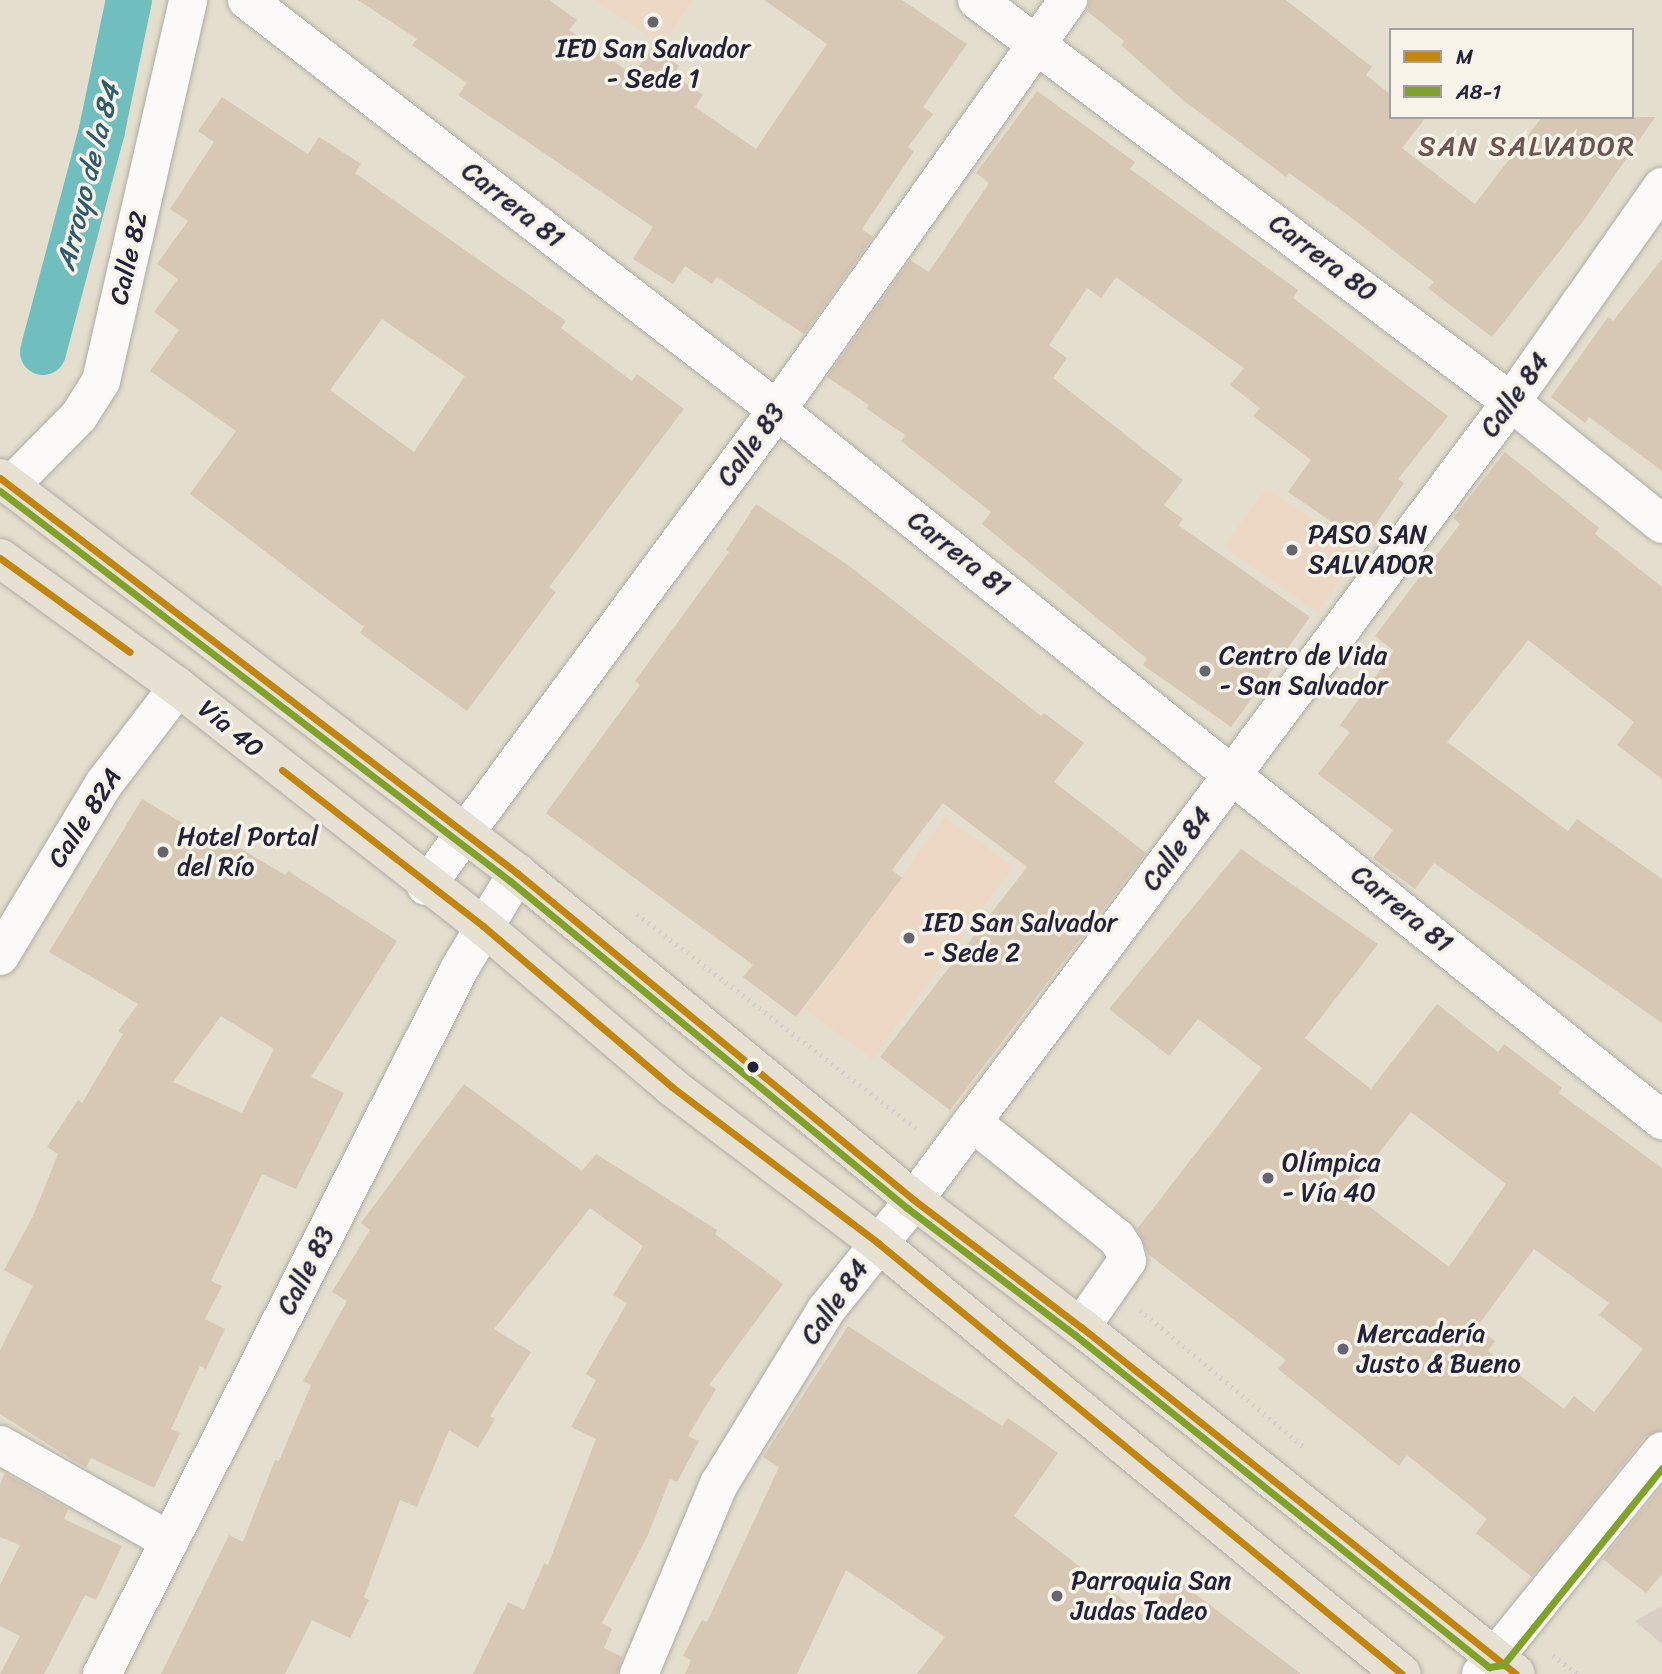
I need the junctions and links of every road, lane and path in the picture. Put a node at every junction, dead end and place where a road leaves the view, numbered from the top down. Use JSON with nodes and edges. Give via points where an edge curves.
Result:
{"nodes":[{"id":1,"x":188,"y":0,"type":"edge"},
{"id":2,"x":247,"y":0,"type":"edge"},
{"id":3,"x":978,"y":0,"type":"edge"},
{"id":4,"x":1069,"y":0,"type":"edge"},
{"id":5,"x":1038,"y":42,"type":"junction"},
{"id":6,"x":1662,"y":187,"type":"edge"},
{"id":7,"x":1511,"y":402,"type":"junction"},
{"id":8,"x":777,"y":410,"type":"junction"},
{"id":9,"x":5,"y":482,"type":"edge"},
{"id":10,"x":1662,"y":524,"type":"edge"},
{"id":11,"x":0,"y":558,"type":"edge"},
{"id":12,"x":178,"y":687,"type":"junction"},
{"id":13,"x":1234,"y":773,"type":"junction"},
{"id":14,"x":467,"y":836,"type":"junction"},
{"id":15,"x":517,"y":873,"type":"junction"},
{"id":16,"x":426,"y":886,"type":"junction"},
{"id":17,"x":483,"y":926,"type":"junction"},
{"id":18,"x":0,"y":956,"type":"edge"},
{"id":19,"x":1662,"y":1120,"type":"edge"},
{"id":20,"x":972,"y":1122,"type":"junction"},
{"id":21,"x":914,"y":1200,"type":"junction"},
{"id":22,"x":878,"y":1243,"type":"junction"},
{"id":23,"x":1082,"y":1327,"type":"junction"},
{"id":24,"x":0,"y":1445,"type":"edge"},
{"id":25,"x":1662,"y":1451,"type":"edge"},
{"id":26,"x":170,"y":1541,"type":"junction"},
{"id":27,"x":1548,"y":1651,"type":"dead end"},
{"id":28,"x":1497,"y":1669,"type":"edge"},
{"id":29,"x":102,"y":1674,"type":"edge"},
{"id":30,"x":639,"y":1674,"type":"edge"},
{"id":31,"x":1402,"y":1674,"type":"edge"},
{"id":32,"x":1577,"y":1674,"type":"edge"}],
"edges":[{"from":1,"to":9,"type":"street","name":"Calle 82","via":[[101,381],[79,416]]},
{"from":2,"to":8,"type":"street","name":"Carrera 81"},
{"from":3,"to":5,"type":"street","name":"Carrera 80"},
{"from":4,"to":5,"type":"street","name":"Calle 83"},
{"from":5,"to":7,"type":"street","name":"Carrera 80"},
{"from":5,"to":8,"type":"street","name":"Calle 83"},
{"from":6,"to":7,"type":"street","name":"Calle 84"},
{"from":7,"to":10,"type":"street","name":"Carrera 80"},
{"from":7,"to":13,"type":"street","name":"Calle 84"},
{"from":8,"to":13,"type":"street","name":"Carrera 81"},
{"from":8,"to":14,"type":"street","name":"Calle 83"},
{"from":9,"to":14,"type":"highway"},
{"from":11,"to":12,"type":"highway","name":"Vía 40"},
{"from":12,"to":16,"type":"highway","name":"Vía 40"},
{"from":12,"to":18,"type":"street","name":"Calle 82A","via":[[103,785]]},
{"from":13,"to":19,"type":"street","name":"Carrera 81"},
{"from":13,"to":20,"type":"street","name":"Calle 84"},
{"from":14,"to":15,"type":"highway"},
{"from":14,"to":16,"type":"street","name":"Calle 83"},
{"from":15,"to":17,"type":"street","name":"Calle 83"},
{"from":15,"to":21,"type":"highway"},
{"from":16,"to":17,"type":"highway","name":"Vía 40"},
{"from":17,"to":22,"type":"highway","name":"Vía 40","via":[[672,1087]]},
{"from":17,"to":26,"type":"street","name":"Calle 83"},
{"from":20,"to":21,"type":"street","name":"Calle 84"},
{"from":20,"to":23,"type":"street","via":[[1117,1238],[1124,1250],[1127,1261]]},
{"from":21,"to":22,"type":"street","name":"Calle 84"},
{"from":21,"to":23,"type":"highway"},
{"from":22,"to":30,"type":"street","name":"Calle 84","via":[[825,1310],[719,1484]]},
{"from":22,"to":31,"type":"highway","name":"Vía 40"},
{"from":23,"to":28,"type":"highway"},
{"from":24,"to":26,"type":"street"},
{"from":25,"to":28,"type":"street"},
{"from":26,"to":29,"type":"street","name":"Calle 83"},
{"from":27,"to":32,"type":"path"}]}
